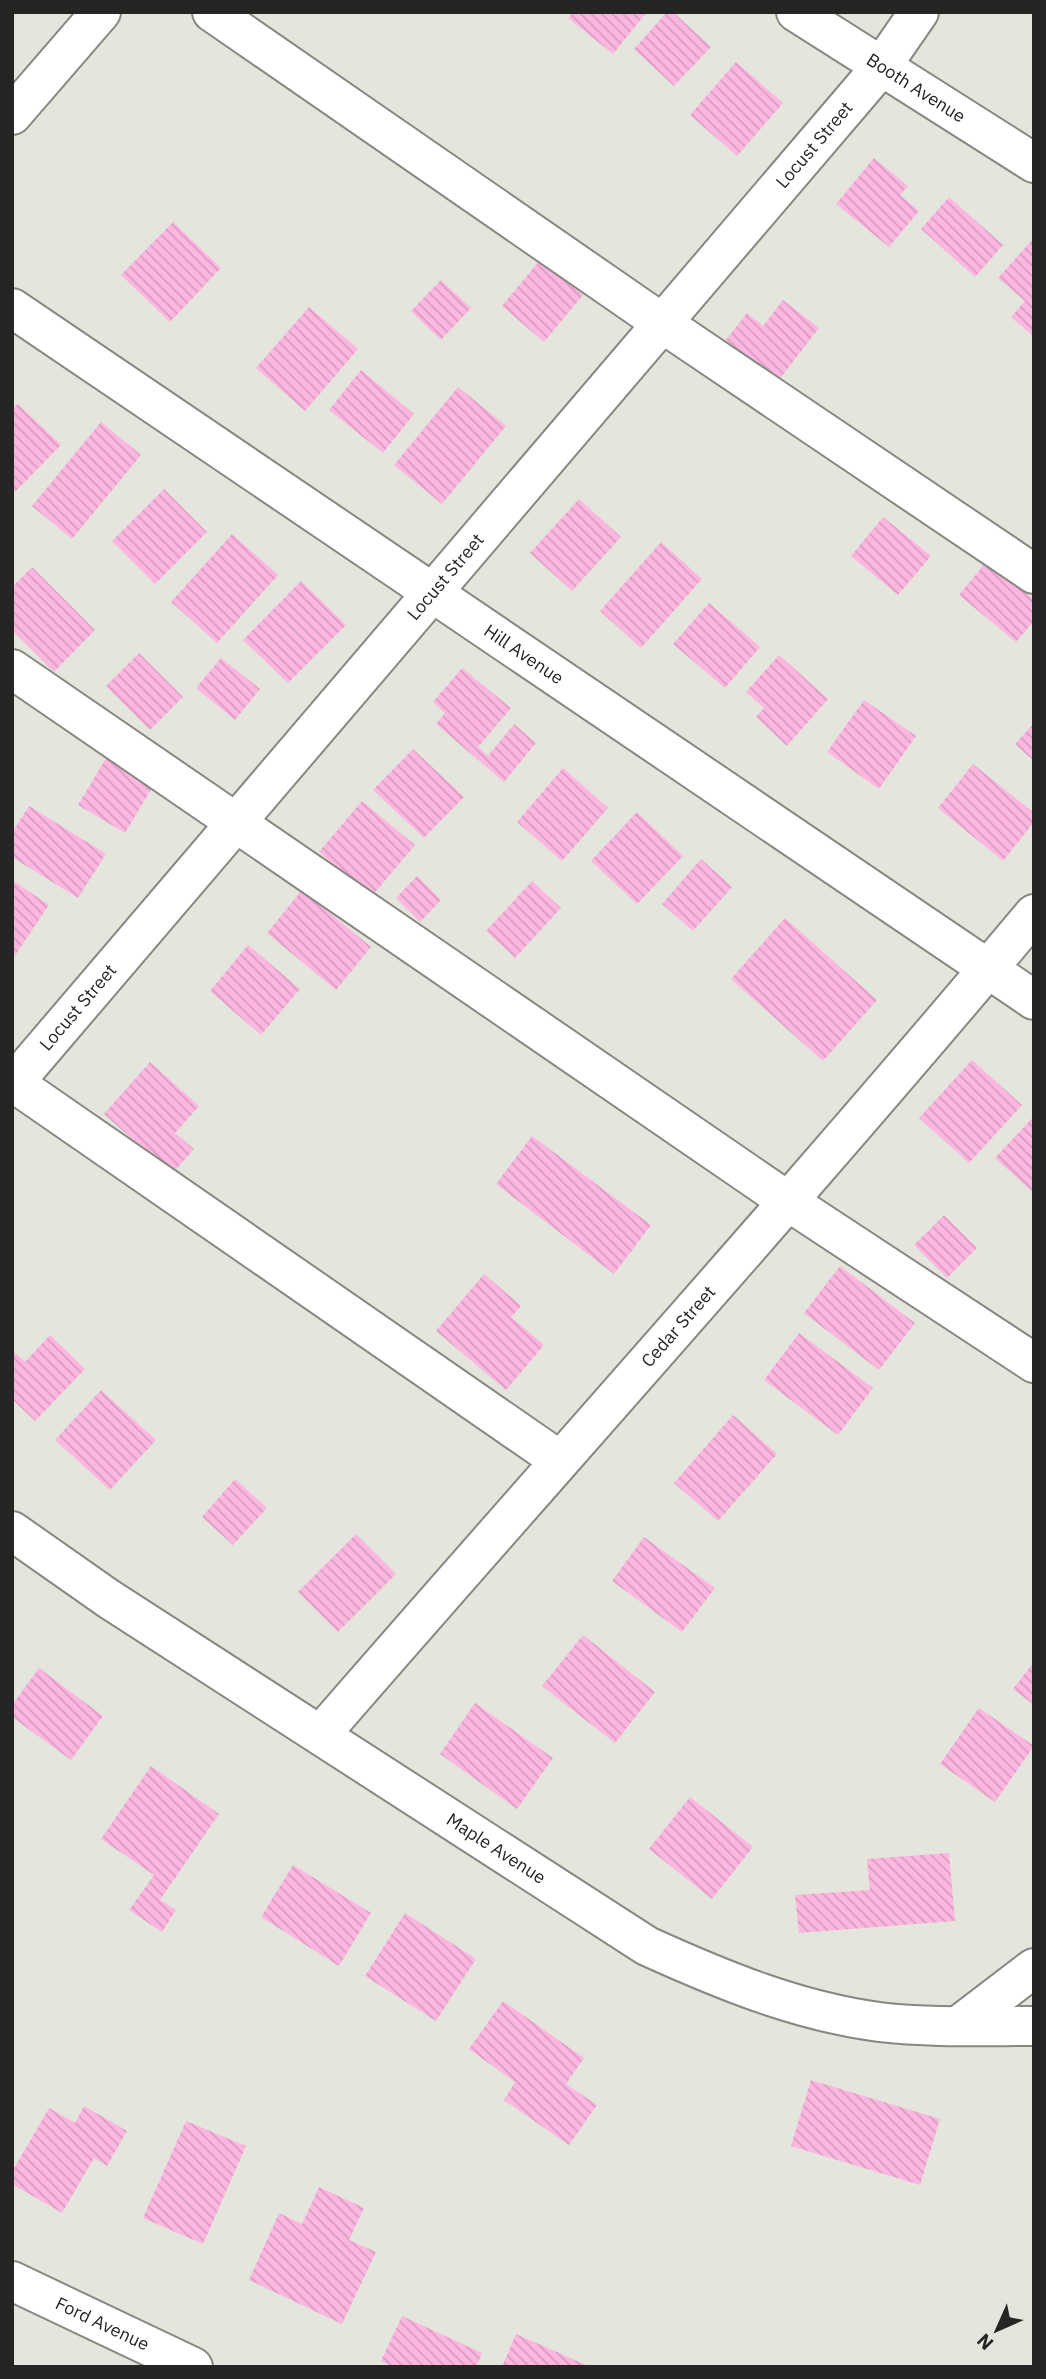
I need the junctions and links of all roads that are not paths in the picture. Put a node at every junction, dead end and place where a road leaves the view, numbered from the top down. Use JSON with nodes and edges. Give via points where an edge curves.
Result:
{"nodes":[{"id":1,"x":101,"y":12,"type":"edge"},
{"id":2,"x":212,"y":12,"type":"edge"},
{"id":3,"x":796,"y":12,"type":"edge"},
{"id":4,"x":919,"y":12,"type":"edge"},
{"id":5,"x":881,"y":67,"type":"junction"},
{"id":6,"x":12,"y":115,"type":"edge"},
{"id":7,"x":1034,"y":163,"type":"edge"},
{"id":8,"x":12,"y":308,"type":"edge"},
{"id":9,"x":662,"y":323,"type":"junction"},
{"id":10,"x":1034,"y":574,"type":"edge"},
{"id":11,"x":432,"y":591,"type":"junction"},
{"id":12,"x":12,"y":669,"type":"edge"},
{"id":13,"x":236,"y":823,"type":"junction"},
{"id":14,"x":1034,"y":914,"type":"edge"},
{"id":15,"x":988,"y":968,"type":"junction"},
{"id":16,"x":1034,"y":1000,"type":"edge"},
{"id":17,"x":13,"y":1084,"type":"edge"},
{"id":18,"x":789,"y":1202,"type":"junction"},
{"id":19,"x":1034,"y":1363,"type":"edge"},
{"id":20,"x":559,"y":1460,"type":"junction"},
{"id":21,"x":12,"y":1531,"type":"edge"},
{"id":22,"x":321,"y":1734,"type":"junction"},
{"id":23,"x":1034,"y":1968,"type":"edge"},
{"id":24,"x":958,"y":2026,"type":"junction"},
{"id":25,"x":1034,"y":2026,"type":"edge"},
{"id":26,"x":12,"y":2281,"type":"edge"},
{"id":27,"x":194,"y":2367,"type":"edge"}],
"edges":[{"from":1,"to":6,"type":"street"},
{"from":2,"to":9,"type":"street"},
{"from":3,"to":5,"type":"street","name":"Booth Avenue"},
{"from":4,"to":5,"type":"street","name":"Locust Street"},
{"from":5,"to":7,"type":"street","name":"Booth Avenue"},
{"from":5,"to":9,"type":"street","name":"Locust Street"},
{"from":8,"to":11,"type":"street","name":"Hill Avenue"},
{"from":9,"to":10,"type":"street"},
{"from":9,"to":11,"type":"street","name":"Locust Street"},
{"from":11,"to":13,"type":"street","name":"Locust Street"},
{"from":11,"to":15,"type":"street","name":"Hill Avenue"},
{"from":12,"to":13,"type":"street"},
{"from":13,"to":17,"type":"street","name":"Locust Street"},
{"from":13,"to":18,"type":"street"},
{"from":14,"to":15,"type":"street","name":"Cedar Street"},
{"from":15,"to":16,"type":"street","name":"Hill Avenue"},
{"from":15,"to":18,"type":"street","name":"Cedar Street"},
{"from":17,"to":20,"type":"street"},
{"from":18,"to":19,"type":"street"},
{"from":18,"to":20,"type":"street","name":"Cedar Street"},
{"from":20,"to":22,"type":"street","name":"Cedar Street"},
{"from":21,"to":22,"type":"street","name":"Maple Avenue","via":[[109,1599]]},
{"from":22,"to":24,"type":"street","name":"Maple Avenue","via":[[647,1946],[722,1980],[800,2006],[879,2022]]},
{"from":23,"to":24,"type":"street"},
{"from":24,"to":25,"type":"street","name":"Maple Avenue"},
{"from":26,"to":27,"type":"street","name":"Ford Avenue"}]}
